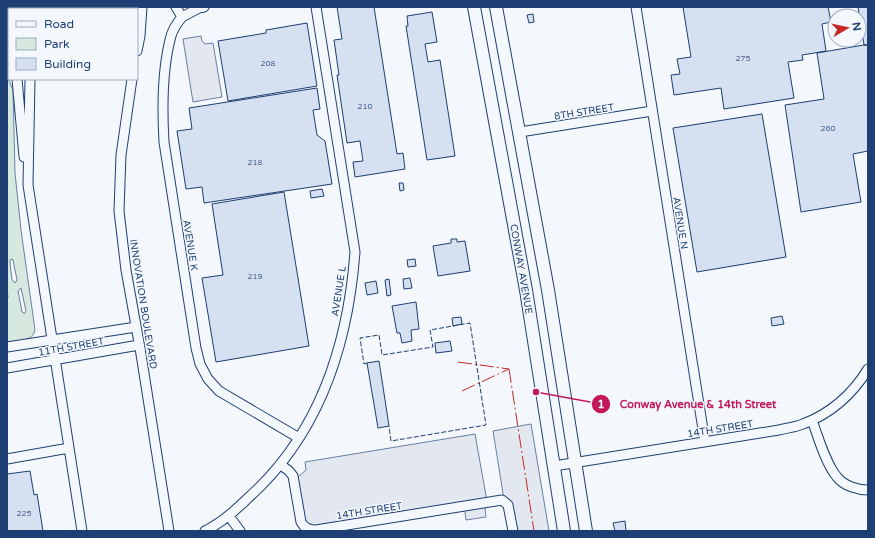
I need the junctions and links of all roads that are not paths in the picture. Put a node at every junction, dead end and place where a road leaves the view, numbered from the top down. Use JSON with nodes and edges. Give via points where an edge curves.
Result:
{"nodes":[{"id":1,"x":142,"y":7,"type":"edge"},
{"id":2,"x":176,"y":7,"type":"edge"},
{"id":3,"x":204,"y":7,"type":"edge"},
{"id":4,"x":316,"y":7,"type":"edge"},
{"id":5,"x":474,"y":7,"type":"edge"},
{"id":6,"x":496,"y":7,"type":"edge"},
{"id":7,"x":636,"y":7,"type":"edge"},
{"id":8,"x":182,"y":17,"type":"junction"},
{"id":9,"x":138,"y":46,"type":"edge"},
{"id":10,"x":17,"y":80,"type":"edge"},
{"id":11,"x":30,"y":80,"type":"edge"},
{"id":12,"x":128,"y":80,"type":"edge"},
{"id":13,"x":132,"y":80,"type":"edge"},
{"id":14,"x":130,"y":91,"type":"junction"},
{"id":15,"x":652,"y":111,"type":"junction"},
{"id":16,"x":520,"y":132,"type":"junction"},
{"id":17,"x":28,"y":185,"type":"junction"},
{"id":18,"x":136,"y":327,"type":"junction"},
{"id":19,"x":53,"y":340,"type":"junction"},
{"id":20,"x":139,"y":345,"type":"junction"},
{"id":21,"x":7,"y":347,"type":"edge"},
{"id":22,"x":56,"y":360,"type":"junction"},
{"id":23,"x":7,"y":368,"type":"edge"},
{"id":24,"x":868,"y":369,"type":"edge"},
{"id":25,"x":812,"y":420,"type":"junction"},
{"id":26,"x":299,"y":438,"type":"junction"},
{"id":27,"x":705,"y":442,"type":"junction"},
{"id":28,"x":69,"y":448,"type":"junction"},
{"id":29,"x":7,"y":459,"type":"edge"},
{"id":30,"x":576,"y":463,"type":"junction"},
{"id":31,"x":281,"y":465,"type":"junction"},
{"id":32,"x":554,"y":466,"type":"junction"},
{"id":33,"x":868,"y":490,"type":"edge"},
{"id":34,"x":229,"y":516,"type":"junction"},
{"id":35,"x":82,"y":531,"type":"edge"},
{"id":36,"x":169,"y":531,"type":"edge"},
{"id":37,"x":205,"y":531,"type":"edge"},
{"id":38,"x":240,"y":531,"type":"edge"},
{"id":39,"x":513,"y":531,"type":"edge"},
{"id":40,"x":564,"y":531,"type":"edge"},
{"id":41,"x":586,"y":531,"type":"edge"}],
"edges":[{"from":1,"to":9,"type":"street"},
{"from":2,"to":8,"type":"street"},
{"from":3,"to":8,"type":"street"},
{"from":4,"to":26,"type":"street","name":"AVENUE L","via":[[355,252],[353,281],[335,363],[321,398]]},
{"from":5,"to":32,"type":"street","name":"CONWAY AVENUE","via":[[526,290]]},
{"from":6,"to":16,"type":"street"},
{"from":7,"to":15,"type":"street","name":"AVENUE N"},
{"from":8,"to":26,"type":"street","name":"AVENUE K","via":[[171,35],[164,80],[164,142],[200,364],[208,379],[219,391]]},
{"from":10,"to":17,"type":"street"},
{"from":11,"to":17,"type":"street"},
{"from":12,"to":14,"type":"street"},
{"from":13,"to":14,"type":"street","name":"INNOVATION BOULEVARD"},
{"from":14,"to":18,"type":"street","name":"INNOVATION BOULEVARD","via":[[121,155],[119,211]]},
{"from":15,"to":16,"type":"street","name":"8TH STREET"},
{"from":15,"to":27,"type":"street","name":"AVENUE N"},
{"from":16,"to":30,"type":"street"},
{"from":17,"to":19,"type":"street"},
{"from":18,"to":19,"type":"street","name":"11TH STREET"},
{"from":18,"to":20,"type":"street","name":"INNOVATION BOULEVARD"},
{"from":19,"to":21,"type":"street","name":"11TH STREET"},
{"from":19,"to":22,"type":"street"},
{"from":20,"to":22,"type":"street","name":"11TH STREET"},
{"from":20,"to":36,"type":"street","name":"INNOVATION BOULEVARD"},
{"from":22,"to":23,"type":"street","name":"11TH STREET"},
{"from":22,"to":28,"type":"street"},
{"from":24,"to":25,"type":"street","name":"14TH STREET","via":[[857,386],[840,402],[822,416]]},
{"from":25,"to":27,"type":"street","name":"14TH STREET","via":[[779,430]]},
{"from":25,"to":33,"type":"street","via":[[824,452],[838,478],[855,489]]},
{"from":26,"to":31,"type":"street","name":"AVENUE L"},
{"from":27,"to":30,"type":"street","name":"14TH STREET"},
{"from":28,"to":29,"type":"street"},
{"from":28,"to":35,"type":"street"},
{"from":30,"to":32,"type":"street","name":"14TH STREET"},
{"from":30,"to":41,"type":"street"},
{"from":31,"to":34,"type":"street","name":"AVENUE L"},
{"from":31,"to":39,"type":"street","name":"14TH STREET","via":[[292,476],[301,522],[308,530],[499,500],[508,505]]},
{"from":32,"to":40,"type":"street","name":"CONWAY AVENUE"},
{"from":34,"to":37,"type":"street","name":"AVENUE L"},
{"from":34,"to":38,"type":"street"}]}
